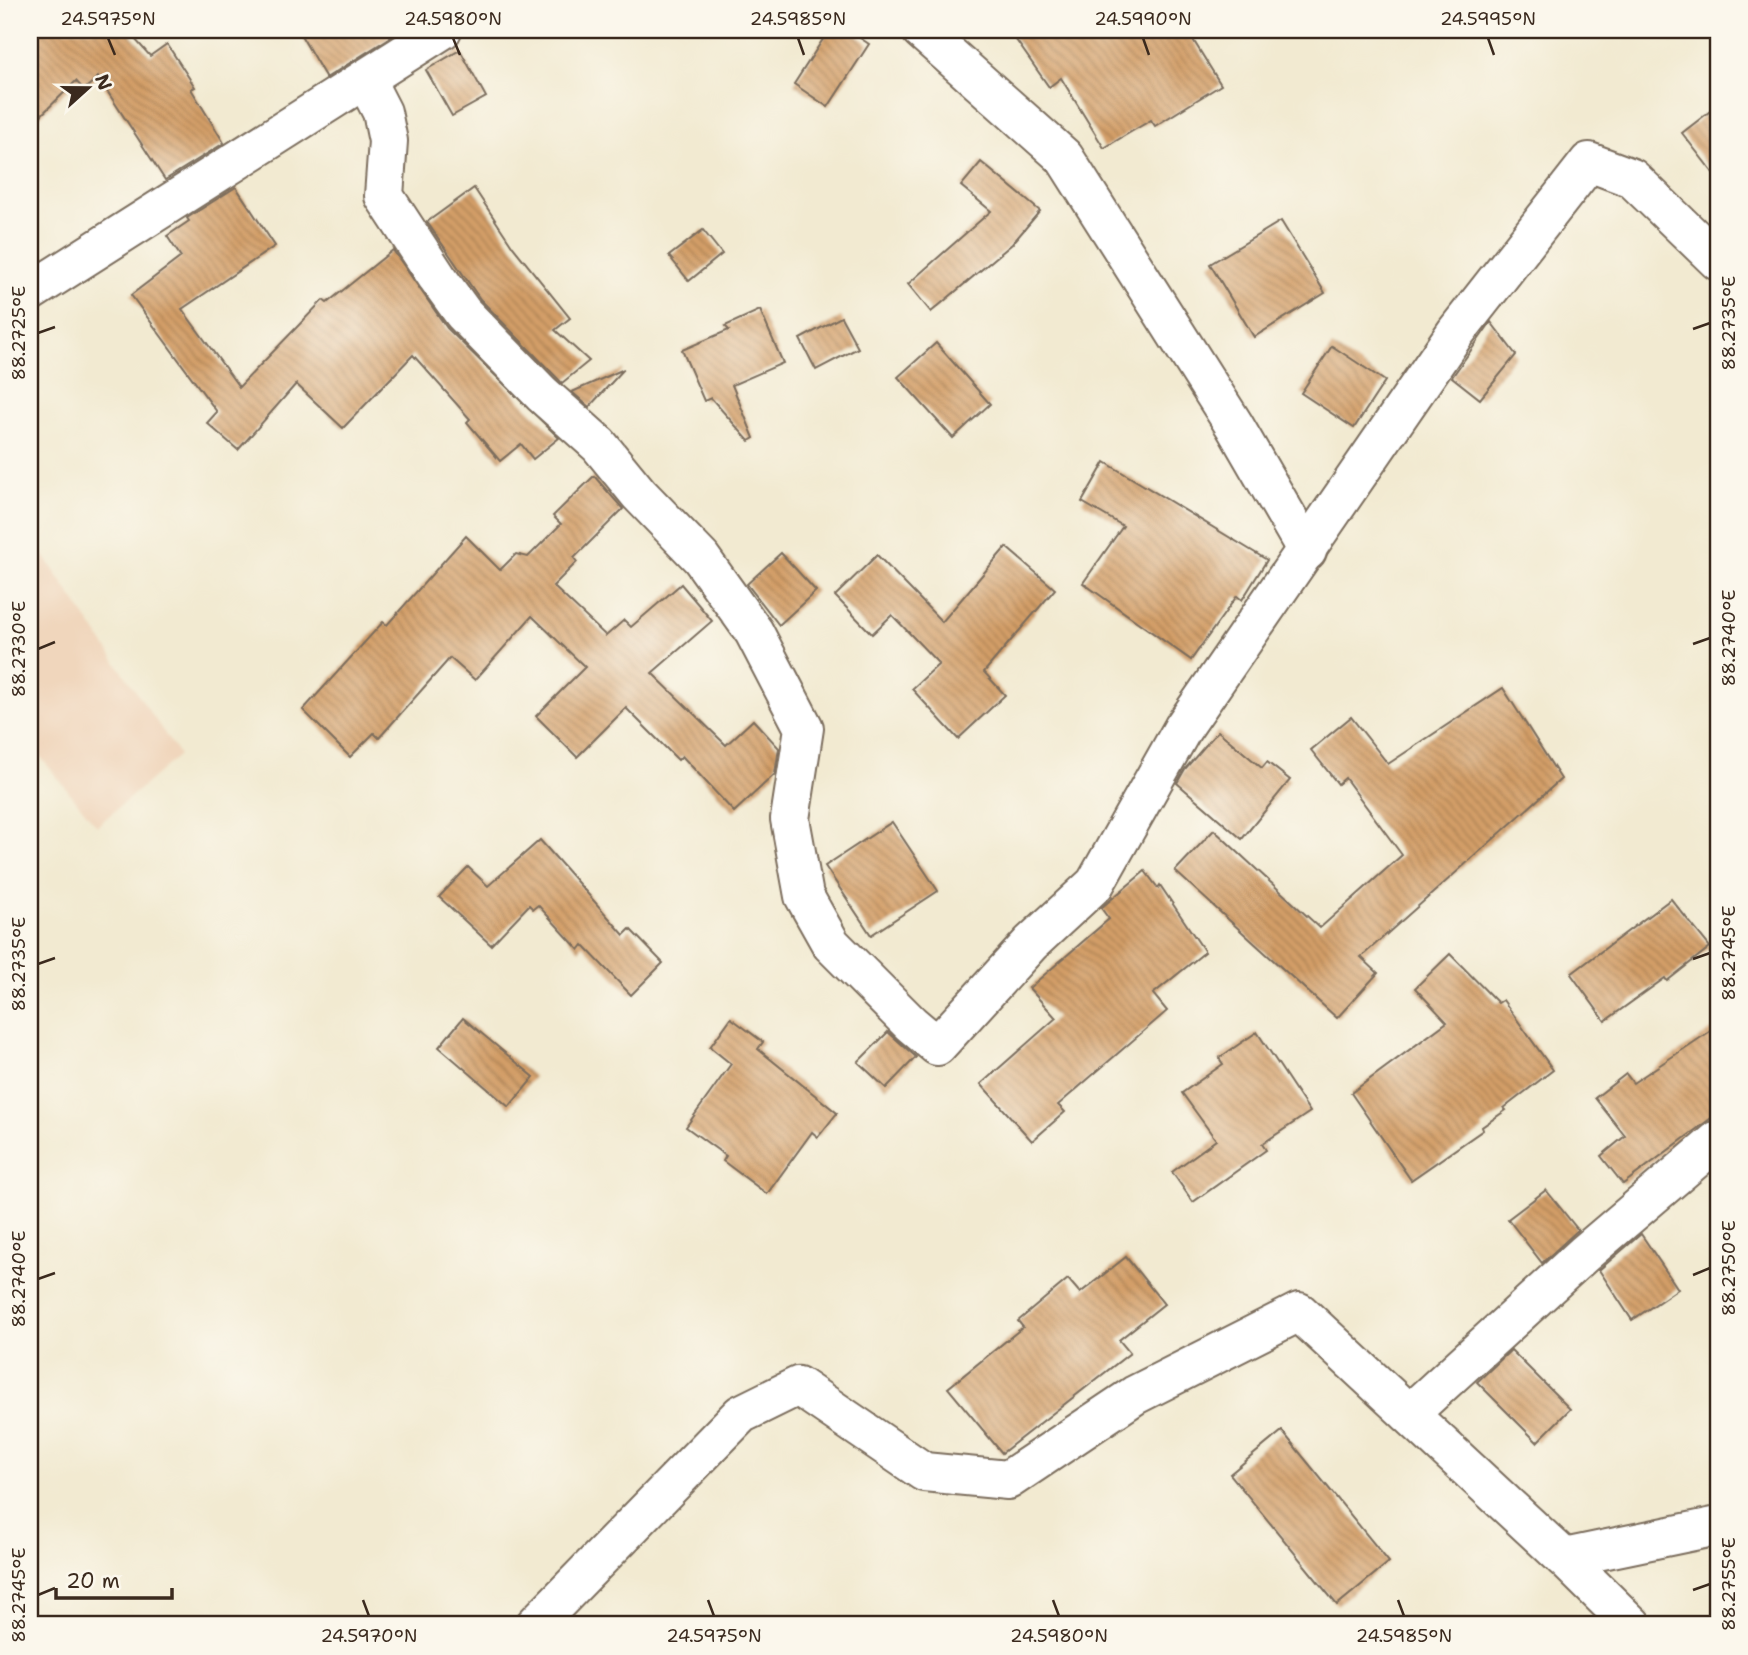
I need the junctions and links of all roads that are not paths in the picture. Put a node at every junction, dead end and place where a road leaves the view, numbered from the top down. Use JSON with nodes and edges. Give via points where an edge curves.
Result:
{"nodes":[{"id":1,"x":442,"y":30,"type":"edge"},
{"id":2,"x":921,"y":30,"type":"edge"},
{"id":3,"x":365,"y":79,"type":"junction"},
{"id":4,"x":1718,"y":261,"type":"edge"},
{"id":5,"x":30,"y":292,"type":"edge"},
{"id":6,"x":1307,"y":551,"type":"junction"},
{"id":7,"x":1718,"y":1140,"type":"edge"},
{"id":8,"x":1409,"y":1414,"type":"junction"},
{"id":9,"x":1718,"y":1526,"type":"edge"},
{"id":10,"x":1564,"y":1558,"type":"junction"},
{"id":11,"x":535,"y":1625,"type":"edge"},
{"id":12,"x":1632,"y":1625,"type":"edge"}],
"edges":[{"from":1,"to":3,"type":"street"},
{"from":2,"to":6,"type":"street","via":[[1064,157],[1234,425]]},
{"from":3,"to":5,"type":"street"},
{"from":3,"to":6,"type":"street","via":[[382,112],[388,141],[384,196],[436,277],[463,313],[599,445],[701,558],[754,632],[804,727],[790,819],[804,896],[831,944],[937,1046],[1031,943],[1095,884],[1183,727]]},
{"from":4,"to":6,"type":"street","via":[[1632,178],[1589,162],[1456,332]]},
{"from":7,"to":8,"type":"street","via":[[1584,1254]]},
{"from":8,"to":10,"type":"street"},
{"from":8,"to":11,"type":"street","via":[[1299,1312],[1135,1395],[1009,1480],[924,1472],[798,1387],[741,1414]]},
{"from":9,"to":10,"type":"street"},
{"from":10,"to":12,"type":"street"}]}
